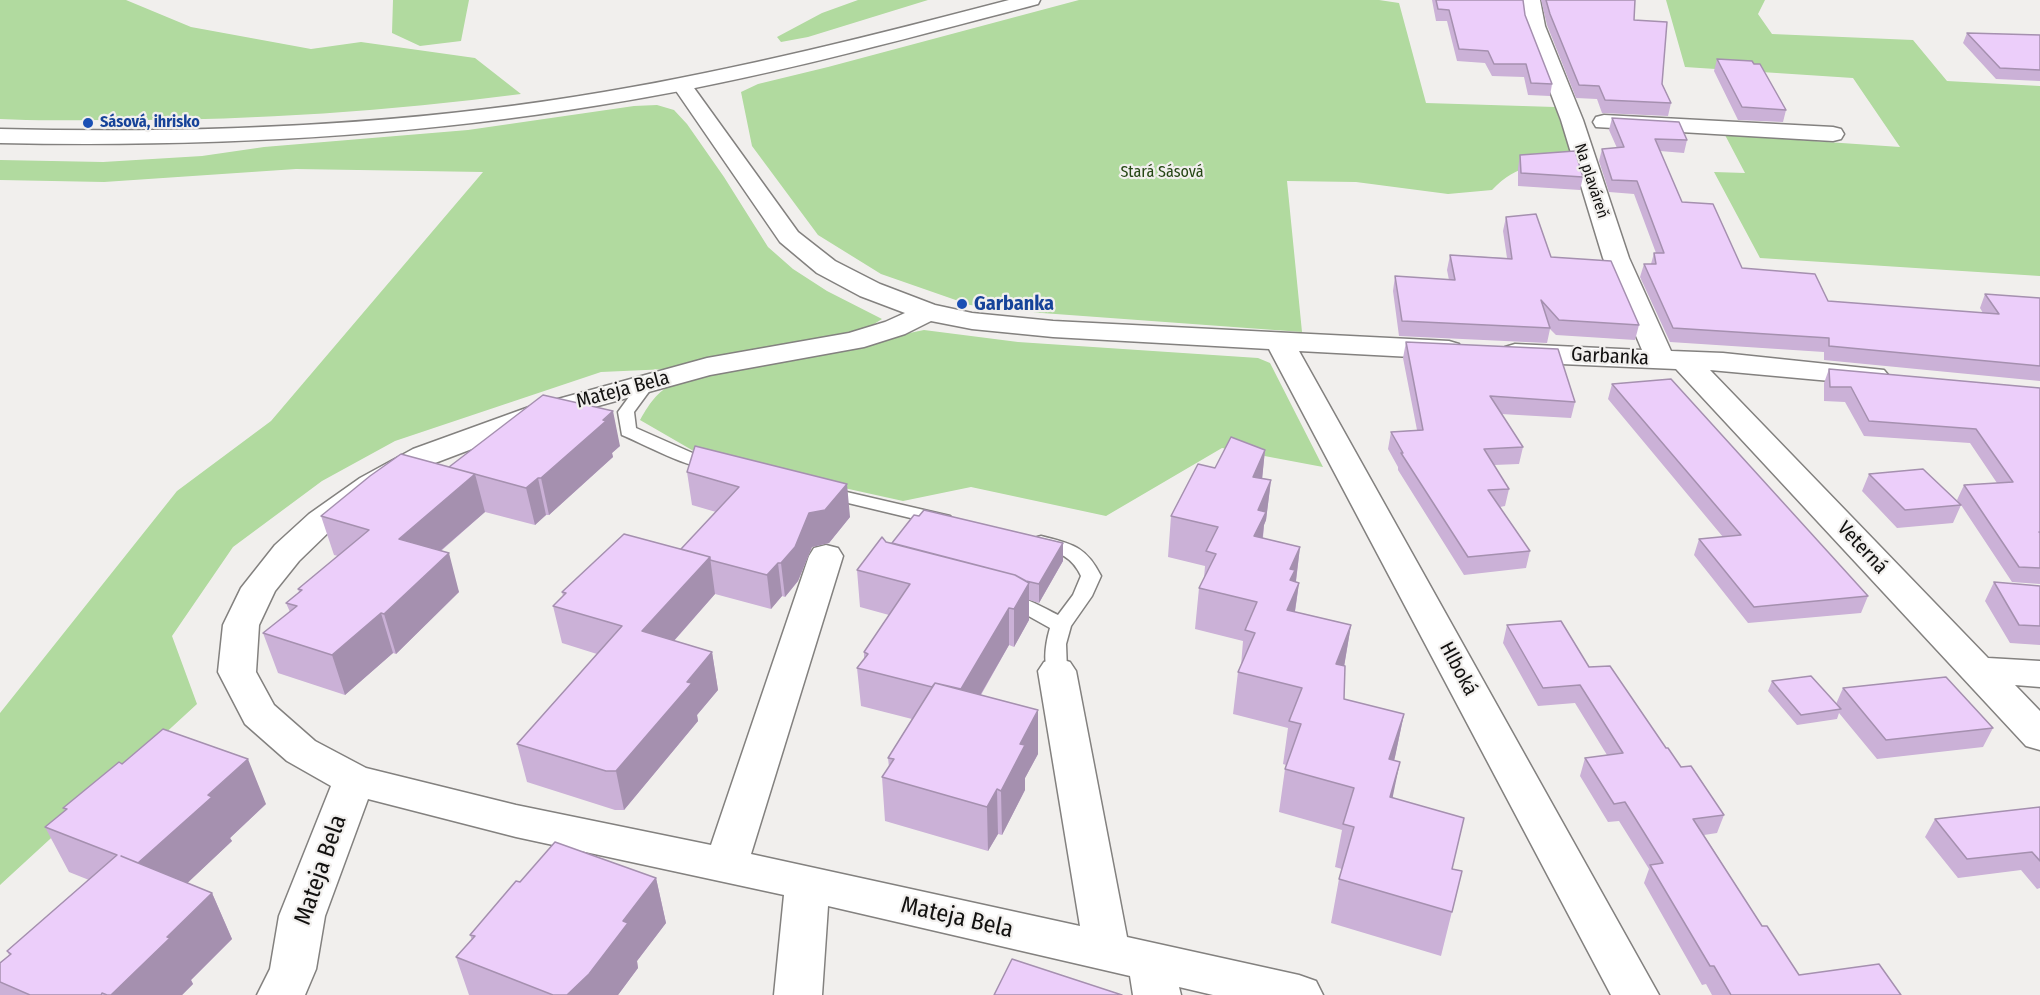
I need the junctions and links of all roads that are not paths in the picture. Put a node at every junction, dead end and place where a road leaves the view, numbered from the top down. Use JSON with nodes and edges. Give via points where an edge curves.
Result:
{"nodes":[{"id":1,"x":1031,"y":0,"type":"edge"},
{"id":2,"x":1531,"y":0,"type":"edge"},
{"id":3,"x":682,"y":85,"type":"junction"},
{"id":4,"x":1604,"y":122,"type":"dead end"},
{"id":5,"x":1833,"y":134,"type":"dead end"},
{"id":6,"x":0,"y":136,"type":"edge"},
{"id":7,"x":928,"y":312,"type":"junction"},
{"id":8,"x":1280,"y":342,"type":"junction"},
{"id":9,"x":1672,"y":360,"type":"junction"},
{"id":10,"x":1905,"y":379,"type":"edge"},
{"id":11,"x":648,"y":382,"type":"junction"},
{"id":12,"x":729,"y":470,"type":"edge"},
{"id":13,"x":807,"y":488,"type":"edge"},
{"id":14,"x":966,"y":525,"type":"edge"},
{"id":15,"x":1022,"y":538,"type":"edge"},
{"id":16,"x":826,"y":556,"type":"dead end"},
{"id":17,"x":988,"y":596,"type":"edge"},
{"id":18,"x":1061,"y":625,"type":"junction"},
{"id":19,"x":1977,"y":670,"type":"junction"},
{"id":20,"x":1057,"y":671,"type":"joint"},
{"id":21,"x":2040,"y":674,"type":"edge"},
{"id":22,"x":2040,"y":736,"type":"edge"},
{"id":23,"x":354,"y":780,"type":"junction"},
{"id":24,"x":726,"y":865,"type":"junction"},
{"id":25,"x":807,"y":883,"type":"junction"},
{"id":26,"x":1138,"y":969,"type":"edge"},
{"id":27,"x":281,"y":995,"type":"edge"},
{"id":28,"x":798,"y":995,"type":"edge"},
{"id":29,"x":1299,"y":995,"type":"edge"},
{"id":30,"x":1635,"y":995,"type":"edge"}],
"edges":[{"from":1,"to":3,"type":"street"},
{"from":2,"to":9,"type":"street","name":"Na plaváreň","via":[[1535,26],[1572,120],[1616,258]]},
{"from":3,"to":6,"type":"street","via":[[483,114],[350,127],[176,136]]},
{"from":3,"to":7,"type":"street","name":"Garbanka","via":[[789,237],[826,267],[870,290]]},
{"from":4,"to":5,"type":"street"},
{"from":7,"to":8,"type":"street","name":"Garbanka","via":[[1053,329]]},
{"from":7,"to":11,"type":"street","name":"Mateja Bela","via":[[854,341],[707,367]]},
{"from":8,"to":9,"type":"street","name":"Garbanka"},
{"from":8,"to":30,"type":"street","name":"Hlboká"},
{"from":9,"to":10,"type":"street","name":"Garbanka"},
{"from":9,"to":19,"type":"street","name":"Veterná"},
{"from":11,"to":12,"type":"lane","via":[[619,429]]},
{"from":11,"to":23,"type":"street","name":"Mateja Bela","via":[[540,413],[424,456],[321,520],[259,588],[241,625],[237,672],[259,714],[301,751]]},
{"from":13,"to":14,"type":"lane"},
{"from":15,"to":18,"type":"lane","via":[[1068,548],[1087,567],[1091,576]]},
{"from":16,"to":24,"type":"street"},
{"from":17,"to":18,"type":"lane","via":[[1023,605]]},
{"from":18,"to":20,"type":"lane","via":[[1056,644]]},
{"from":19,"to":21,"type":"street"},
{"from":19,"to":22,"type":"street","name":"Veterná"},
{"from":20,"to":26,"type":"street"},
{"from":23,"to":24,"type":"street","name":"Mateja Bela","via":[[516,821]]},
{"from":23,"to":27,"type":"street","name":"Mateja Bela","via":[[302,916],[293,969]]},
{"from":24,"to":25,"type":"street","name":"Mateja Bela"},
{"from":25,"to":26,"type":"street","name":"Mateja Bela"},
{"from":25,"to":28,"type":"street"},
{"from":26,"to":29,"type":"street","name":"Mateja Bela"}]}
